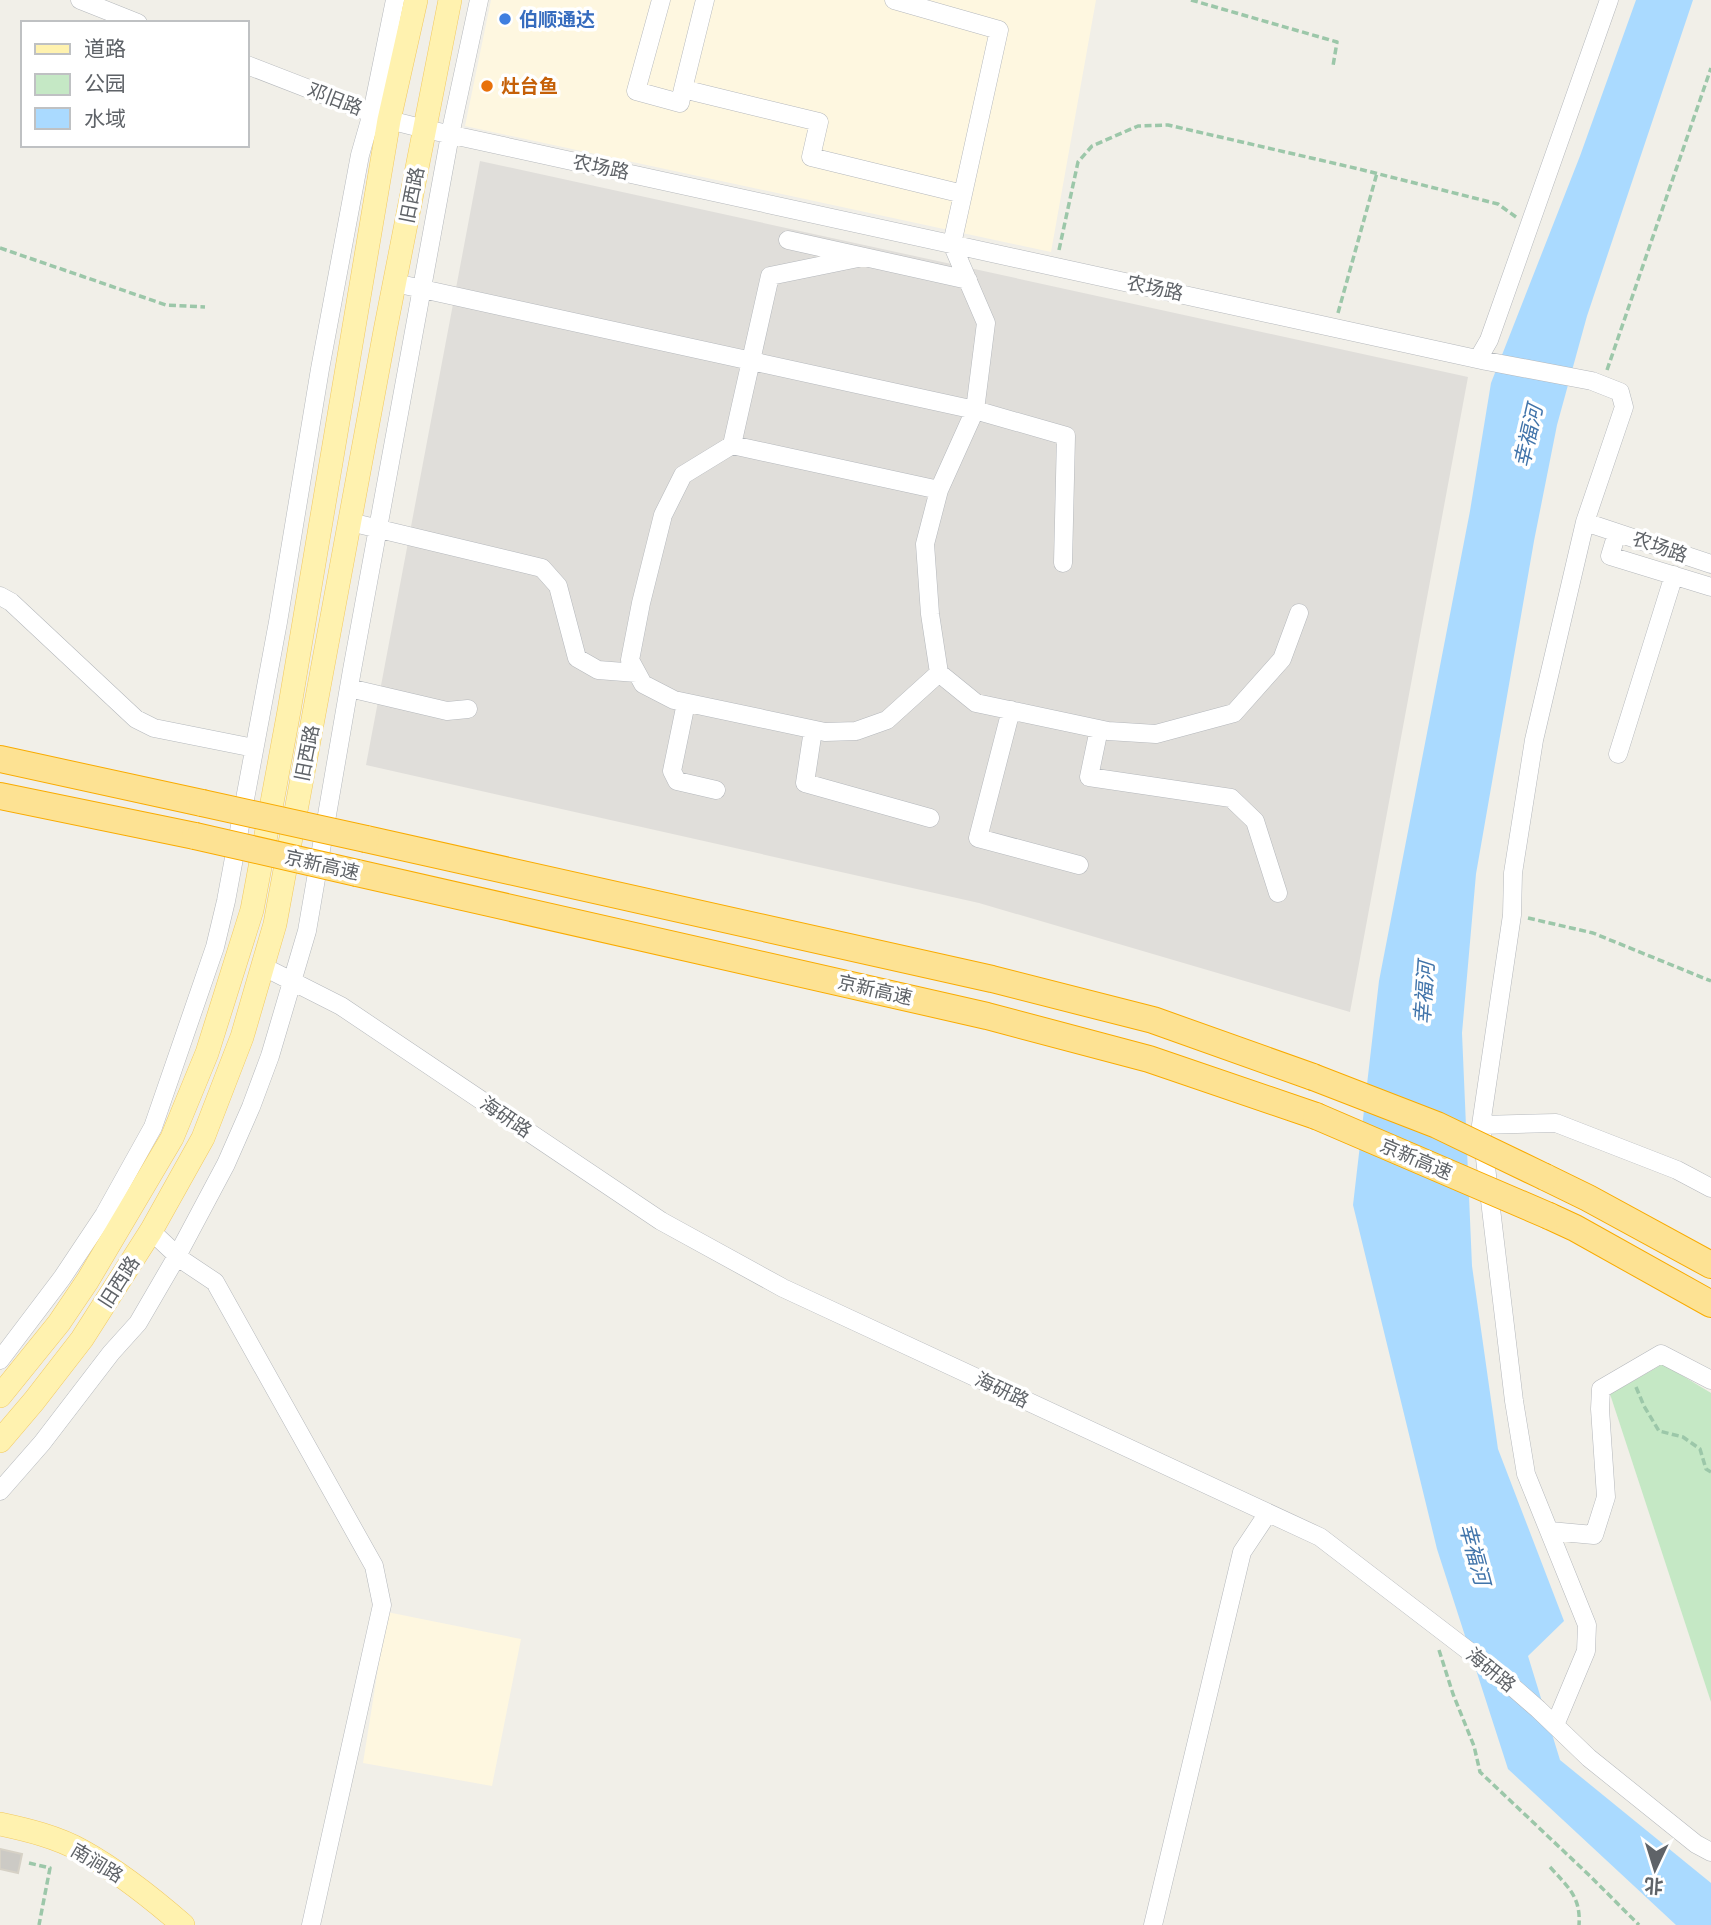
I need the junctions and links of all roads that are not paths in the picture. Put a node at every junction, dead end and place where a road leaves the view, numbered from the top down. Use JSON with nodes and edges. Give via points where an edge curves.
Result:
{"nodes":[{"id":1,"x":80,"y":0,"type":"edge"},
{"id":2,"x":395,"y":0,"type":"edge"},
{"id":3,"x":416,"y":0,"type":"edge"},
{"id":4,"x":450,"y":0,"type":"edge"},
{"id":5,"x":479,"y":0,"type":"edge"},
{"id":6,"x":661,"y":0,"type":"edge"},
{"id":7,"x":705,"y":0,"type":"edge"},
{"id":8,"x":894,"y":0,"type":"edge"},
{"id":9,"x":1609,"y":0,"type":"edge"},
{"id":10,"x":133,"y":21,"type":"edge"},
{"id":11,"x":248,"y":65,"type":"edge"},
{"id":12,"x":683,"y":89,"type":"junction"},
{"id":13,"x":381,"y":117,"type":"junction"},
{"id":14,"x":425,"y":129,"type":"junction"},
{"id":15,"x":450,"y":135,"type":"junction"},
{"id":16,"x":963,"y":194,"type":"junction"},
{"id":17,"x":788,"y":240,"type":"dead end"},
{"id":18,"x":953,"y":244,"type":"junction"},
{"id":19,"x":863,"y":257,"type":"junction"},
{"id":20,"x":968,"y":280,"type":"junction"},
{"id":21,"x":395,"y":283,"type":"junction"},
{"id":22,"x":422,"y":288,"type":"junction"},
{"id":23,"x":750,"y":360,"type":"junction"},
{"id":24,"x":1482,"y":360,"type":"junction"},
{"id":25,"x":975,"y":410,"type":"junction"},
{"id":26,"x":732,"y":445,"type":"junction"},
{"id":27,"x":939,"y":490,"type":"junction"},
{"id":28,"x":350,"y":522,"type":"junction"},
{"id":29,"x":1585,"y":522,"type":"junction"},
{"id":30,"x":378,"y":528,"type":"junction"},
{"id":31,"x":1617,"y":533,"type":"junction"},
{"id":32,"x":1063,"y":563,"type":"dead end"},
{"id":33,"x":1711,"y":564,"type":"edge"},
{"id":34,"x":1674,"y":575,"type":"junction"},
{"id":35,"x":1711,"y":587,"type":"edge"},
{"id":36,"x":0,"y":596,"type":"edge"},
{"id":37,"x":1299,"y":613,"type":"dead end"},
{"id":38,"x":637,"y":673,"type":"junction"},
{"id":39,"x":939,"y":673,"type":"junction"},
{"id":40,"x":349,"y":688,"type":"junction"},
{"id":41,"x":686,"y":703,"type":"junction"},
{"id":42,"x":468,"y":709,"type":"dead end"},
{"id":43,"x":1011,"y":710,"type":"junction"},
{"id":44,"x":1098,"y":729,"type":"junction"},
{"id":45,"x":813,"y":730,"type":"junction"},
{"id":46,"x":254,"y":748,"type":"junction"},
{"id":47,"x":1618,"y":754,"type":"dead end"},
{"id":48,"x":0,"y":759,"type":"edge"},
{"id":49,"x":716,"y":790,"type":"dead end"},
{"id":50,"x":0,"y":796,"type":"edge"},
{"id":51,"x":930,"y":818,"type":"dead end"},
{"id":52,"x":1079,"y":865,"type":"dead end"},
{"id":53,"x":1279,"y":893,"type":"dead end"},
{"id":54,"x":264,"y":967,"type":"junction"},
{"id":55,"x":292,"y":981,"type":"junction"},
{"id":56,"x":1481,"y":1125,"type":"junction"},
{"id":57,"x":1711,"y":1188,"type":"edge"},
{"id":58,"x":152,"y":1231,"type":"junction"},
{"id":59,"x":177,"y":1256,"type":"junction"},
{"id":60,"x":1711,"y":1265,"type":"edge"},
{"id":61,"x":1711,"y":1304,"type":"edge"},
{"id":62,"x":0,"y":1360,"type":"edge"},
{"id":63,"x":1711,"y":1380,"type":"edge"},
{"id":64,"x":0,"y":1396,"type":"edge"},
{"id":65,"x":0,"y":1441,"type":"edge"},
{"id":66,"x":0,"y":1491,"type":"edge"},
{"id":67,"x":1268,"y":1513,"type":"junction"},
{"id":68,"x":1550,"y":1531,"type":"junction"},
{"id":69,"x":1555,"y":1725,"type":"junction"},
{"id":70,"x":0,"y":1824,"type":"edge"},
{"id":71,"x":1711,"y":1852,"type":"edge"},
{"id":72,"x":183,"y":1925,"type":"edge"},
{"id":73,"x":311,"y":1925,"type":"edge"},
{"id":74,"x":1153,"y":1925,"type":"edge"}],
"edges":[{"from":1,"to":10,"type":"street"},
{"from":2,"to":13,"type":"street"},
{"from":3,"to":13,"type":"main road","name":"旧西路"},
{"from":4,"to":14,"type":"main road","name":"旧西路"},
{"from":5,"to":15,"type":"street"},
{"from":6,"to":12,"type":"street","via":[[636,91],[680,103]]},
{"from":7,"to":12,"type":"street"},
{"from":8,"to":16,"type":"street","via":[[999,30]]},
{"from":9,"to":24,"type":"street"},
{"from":11,"to":13,"type":"street","name":"邓旧路"},
{"from":12,"to":16,"type":"street","via":[[819,122],[811,157]]},
{"from":13,"to":14,"type":"street","name":"邓旧路"},
{"from":13,"to":46,"type":"street","via":[[360,155]]},
{"from":13,"to":64,"type":"main road","name":"旧西路","via":[[289,711],[252,910],[207,1053],[172,1138],[88,1280]]},
{"from":14,"to":15,"type":"street","name":"农场路"},
{"from":14,"to":21,"type":"main road","name":"旧西路"},
{"from":15,"to":18,"type":"street","name":"农场路"},
{"from":15,"to":22,"type":"street"},
{"from":16,"to":18,"type":"street"},
{"from":17,"to":19,"type":"street"},
{"from":18,"to":20,"type":"street"},
{"from":18,"to":24,"type":"street","name":"农场路"},
{"from":19,"to":20,"type":"street"},
{"from":19,"to":23,"type":"street","via":[[769,276]]},
{"from":20,"to":25,"type":"street","via":[[986,323]]},
{"from":21,"to":22,"type":"street"},
{"from":21,"to":28,"type":"main road","name":"旧西路"},
{"from":22,"to":23,"type":"street"},
{"from":22,"to":30,"type":"street"},
{"from":23,"to":25,"type":"street"},
{"from":23,"to":26,"type":"street"},
{"from":24,"to":29,"type":"street","name":"农场路","via":[[1597,383],[1620,392],[1624,407]]},
{"from":25,"to":27,"type":"street"},
{"from":25,"to":32,"type":"street","via":[[1066,436]]},
{"from":26,"to":27,"type":"street"},
{"from":26,"to":38,"type":"street","via":[[682,475],[663,515],[630,660]]},
{"from":27,"to":39,"type":"street","via":[[925,544]]},
{"from":28,"to":30,"type":"street"},
{"from":28,"to":54,"type":"main road","name":"旧西路"},
{"from":29,"to":31,"type":"street","name":"农场路"},
{"from":29,"to":56,"type":"street","via":[[1534,740]]},
{"from":30,"to":38,"type":"street","via":[[542,568],[558,586],[577,657],[598,670]]},
{"from":30,"to":40,"type":"street"},
{"from":31,"to":33,"type":"street","name":"农场路"},
{"from":31,"to":34,"type":"street","via":[[1610,556]]},
{"from":34,"to":35,"type":"street"},
{"from":34,"to":47,"type":"street"},
{"from":36,"to":46,"type":"street","via":[[136,719],[154,729]]},
{"from":37,"to":44,"type":"street","via":[[1282,659],[1234,713],[1156,734]]},
{"from":38,"to":41,"type":"street","via":[[643,684]]},
{"from":39,"to":43,"type":"street","via":[[976,703]]},
{"from":39,"to":45,"type":"street","via":[[887,720],[856,731]]},
{"from":40,"to":42,"type":"street","via":[[447,710]]},
{"from":40,"to":55,"type":"street","via":[[307,931]]},
{"from":41,"to":45,"type":"street"},
{"from":41,"to":49,"type":"street","via":[[672,771],[677,781]]},
{"from":43,"to":44,"type":"street"},
{"from":43,"to":52,"type":"street","via":[[978,838]]},
{"from":44,"to":53,"type":"street","via":[[1089,777],[1231,798],[1255,821]]},
{"from":45,"to":51,"type":"street","via":[[805,783]]},
{"from":46,"to":62,"type":"street","via":[[215,947],[153,1127],[97,1225]]},
{"from":48,"to":60,"type":"highway","name":"京新高速","bridge":true,"via":[[992,979],[1153,1020],[1437,1125],[1588,1198]]},
{"from":50,"to":61,"type":"highway","name":"京新高速","bridge":true,"via":[[987,1016],[1149,1059],[1316,1116],[1549,1216]]},
{"from":54,"to":55,"type":"street","name":"海研路"},
{"from":54,"to":58,"type":"main road","name":"旧西路","via":[[203,1138]]},
{"from":55,"to":59,"type":"street","via":[[251,1107]]},
{"from":55,"to":67,"type":"street","name":"海研路","via":[[341,1006],[661,1221],[759,1275]]},
{"from":56,"to":57,"type":"street","via":[[1556,1123]]},
{"from":56,"to":68,"type":"street","via":[[1526,1474]]},
{"from":58,"to":59,"type":"street"},
{"from":58,"to":65,"type":"main road","name":"旧西路","via":[[82,1339]]},
{"from":59,"to":66,"type":"street","via":[[138,1323]]},
{"from":59,"to":73,"type":"street","via":[[215,1282],[374,1566],[382,1605]]},
{"from":63,"to":68,"type":"street","via":[[1661,1354],[1601,1389],[1606,1497],[1594,1535]]},
{"from":67,"to":69,"type":"street","name":"海研路","via":[[1320,1537],[1491,1668]]},
{"from":67,"to":74,"type":"street","via":[[1242,1552]]},
{"from":68,"to":69,"type":"street","via":[[1587,1625],[1586,1651]]},
{"from":69,"to":71,"type":"street","name":"海研路","via":[[1589,1758]]},
{"from":70,"to":72,"type":"main road","name":"南涧路","via":[[54,1838],[82,1851]]}]}
